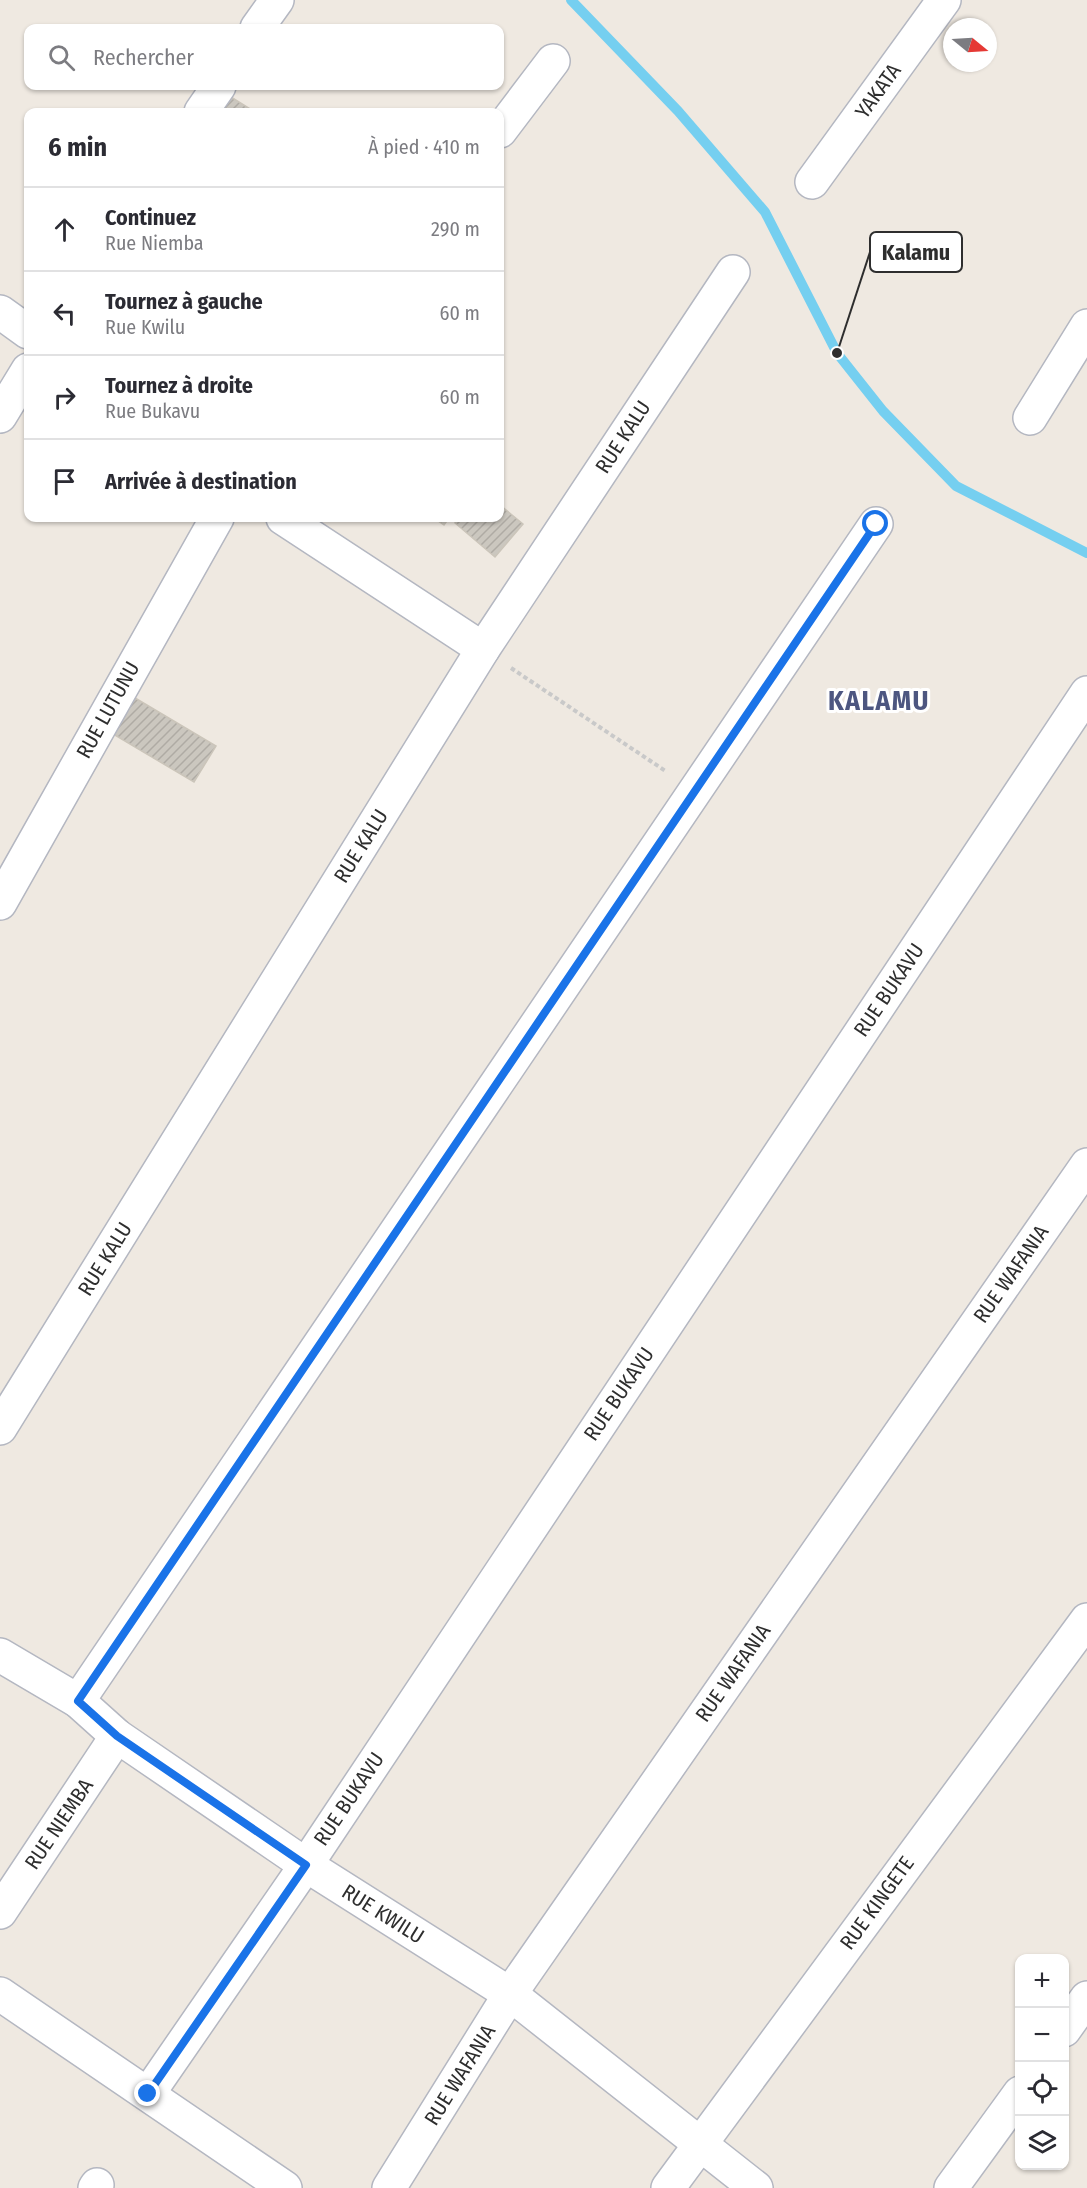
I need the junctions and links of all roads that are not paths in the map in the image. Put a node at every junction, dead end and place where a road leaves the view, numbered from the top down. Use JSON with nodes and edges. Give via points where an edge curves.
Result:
{"nodes":[{"id":1,"x":276,"y":0,"type":"edge"},
{"id":2,"x":944,"y":0,"type":"edge"},
{"id":3,"x":260,"y":24,"type":"edge"},
{"id":4,"x":553,"y":61,"type":"dead end"},
{"id":5,"x":216,"y":90,"type":"edge"},
{"id":6,"x":204,"y":108,"type":"edge"},
{"id":7,"x":504,"y":126,"type":"edge"},
{"id":8,"x":812,"y":182,"type":"dead end"},
{"id":9,"x":733,"y":272,"type":"dead end"},
{"id":10,"x":0,"y":312,"type":"edge"},
{"id":11,"x":1087,"y":326,"type":"edge"},
{"id":12,"x":24,"y":329,"type":"edge"},
{"id":13,"x":24,"y":377,"type":"edge"},
{"id":14,"x":0,"y":416,"type":"edge"},
{"id":15,"x":1030,"y":418,"type":"dead end"},
{"id":16,"x":215,"y":522,"type":"edge"},
{"id":17,"x":289,"y":522,"type":"edge"},
{"id":18,"x":876,"y":524,"type":"dead end"},
{"id":19,"x":483,"y":649,"type":"junction"},
{"id":20,"x":1087,"y":693,"type":"edge"},
{"id":21,"x":0,"y":903,"type":"edge"},
{"id":22,"x":1087,"y":1165,"type":"edge"},
{"id":23,"x":0,"y":1428,"type":"edge"},
{"id":24,"x":1087,"y":1620,"type":"edge"},
{"id":25,"x":0,"y":1655,"type":"edge"},
{"id":26,"x":78,"y":1701,"type":"junction"},
{"id":27,"x":117,"y":1736,"type":"junction"},
{"id":28,"x":306,"y":1865,"type":"junction"},
{"id":29,"x":0,"y":1912,"type":"edge"},
{"id":30,"x":0,"y":1994,"type":"edge"},
{"id":31,"x":510,"y":1994,"type":"junction"},
{"id":32,"x":1087,"y":1998,"type":"edge"},
{"id":33,"x":1069,"y":2024,"type":"edge"},
{"id":34,"x":148,"y":2094,"type":"junction"},
{"id":35,"x":1015,"y":2100,"type":"edge"},
{"id":36,"x":699,"y":2144,"type":"junction"},
{"id":37,"x":285,"y":2188,"type":"edge"},
{"id":38,"x":389,"y":2188,"type":"edge"},
{"id":39,"x":668,"y":2188,"type":"edge"},
{"id":40,"x":756,"y":2188,"type":"edge"},
{"id":41,"x":951,"y":2188,"type":"edge"}],
"edges":[{"from":1,"to":3,"type":"street"},
{"from":2,"to":8,"type":"street","name":"YAKATA"},
{"from":4,"to":7,"type":"street"},
{"from":5,"to":6,"type":"street"},
{"from":9,"to":19,"type":"street","name":"RUE KALU"},
{"from":10,"to":12,"type":"street"},
{"from":11,"to":15,"type":"street"},
{"from":13,"to":14,"type":"street"},
{"from":16,"to":21,"type":"street","name":"RUE LUTUNU"},
{"from":17,"to":19,"type":"street"},
{"from":18,"to":26,"type":"street"},
{"from":19,"to":23,"type":"street","name":"RUE KALU"},
{"from":20,"to":28,"type":"street","name":"RUE BUKAVU"},
{"from":22,"to":31,"type":"street","name":"RUE WAFANIA"},
{"from":24,"to":36,"type":"street","name":"RUE KINGETE"},
{"from":25,"to":26,"type":"street","name":"RUE KWILU"},
{"from":26,"to":27,"type":"street","name":"RUE KWILU"},
{"from":27,"to":28,"type":"street","name":"RUE KWILU"},
{"from":27,"to":29,"type":"street","name":"RUE NIEMBA"},
{"from":28,"to":31,"type":"street","name":"RUE KWILU"},
{"from":28,"to":34,"type":"street","name":"RUE BUKAVU"},
{"from":30,"to":34,"type":"street"},
{"from":31,"to":36,"type":"street","name":"RUE KWILU"},
{"from":31,"to":38,"type":"street","name":"RUE WAFANIA"},
{"from":32,"to":33,"type":"street"},
{"from":34,"to":37,"type":"street"},
{"from":35,"to":41,"type":"street"},
{"from":36,"to":39,"type":"street","name":"RUE KINGETE"},
{"from":36,"to":40,"type":"street","name":"RUE KWILU"}]}
